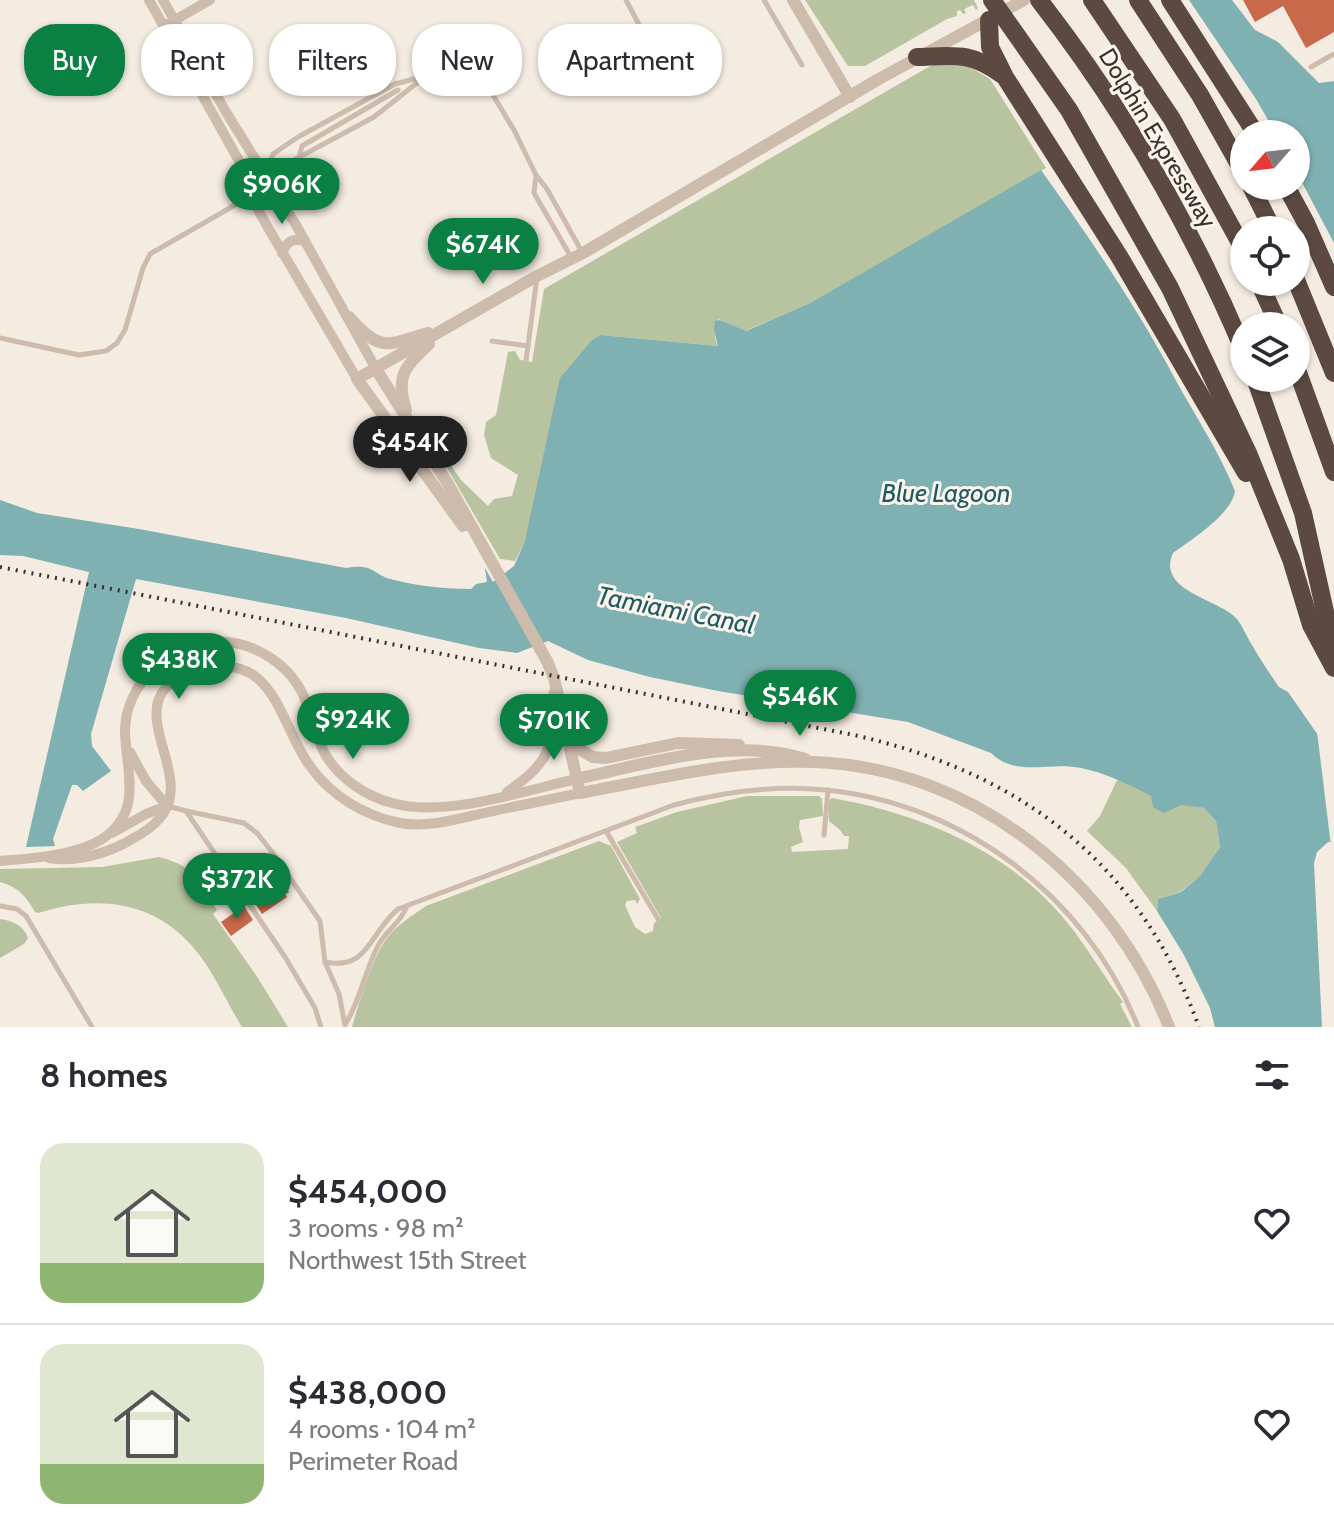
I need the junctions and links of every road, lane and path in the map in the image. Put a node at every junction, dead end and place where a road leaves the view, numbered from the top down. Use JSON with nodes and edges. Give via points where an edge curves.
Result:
{"nodes":[{"id":1,"x":163,"y":0,"type":"edge"},
{"id":2,"x":210,"y":0,"type":"edge"},
{"id":3,"x":626,"y":0,"type":"edge"},
{"id":4,"x":764,"y":0,"type":"edge"},
{"id":5,"x":793,"y":0,"type":"edge"},
{"id":6,"x":992,"y":0,"type":"edge"},
{"id":7,"x":1024,"y":0,"type":"edge"},
{"id":8,"x":1039,"y":0,"type":"edge"},
{"id":9,"x":1138,"y":0,"type":"edge"},
{"id":10,"x":1170,"y":0,"type":"edge"},
{"id":11,"x":151,"y":1,"type":"edge"},
{"id":12,"x":1093,"y":1,"type":"edge"},
{"id":13,"x":989,"y":20,"type":"junction"},
{"id":14,"x":173,"y":21,"type":"junction"},
{"id":15,"x":162,"y":24,"type":"edge"},
{"id":16,"x":168,"y":24,"type":"edge"},
{"id":17,"x":639,"y":24,"type":"edge"},
{"id":18,"x":1334,"y":54,"type":"edge"},
{"id":19,"x":917,"y":57,"type":"junction"},
{"id":20,"x":802,"y":65,"type":"dead end"},
{"id":21,"x":1311,"y":67,"type":"dead end"},
{"id":22,"x":1005,"y":77,"type":"junction"},
{"id":23,"x":412,"y":79,"type":"edge"},
{"id":24,"x":412,"y":87,"type":"edge"},
{"id":25,"x":398,"y":90,"type":"dead end"},
{"id":26,"x":202,"y":96,"type":"edge"},
{"id":27,"x":493,"y":96,"type":"edge"},
{"id":28,"x":850,"y":97,"type":"junction"},
{"id":29,"x":1247,"y":120,"type":"edge"},
{"id":30,"x":1230,"y":148,"type":"edge"},
{"id":31,"x":299,"y":159,"type":"junction"},
{"id":32,"x":266,"y":175,"type":"junction"},
{"id":33,"x":536,"y":175,"type":"junction"},
{"id":34,"x":250,"y":190,"type":"junction"},
{"id":35,"x":1294,"y":200,"type":"edge"},
{"id":36,"x":1230,"y":225,"type":"edge"},
{"id":37,"x":305,"y":241,"type":"junction"},
{"id":38,"x":282,"y":253,"type":"junction"},
{"id":39,"x":577,"y":256,"type":"junction"},
{"id":40,"x":537,"y":276,"type":"junction"},
{"id":41,"x":1334,"y":287,"type":"edge"},
{"id":42,"x":1303,"y":296,"type":"edge"},
{"id":43,"x":349,"y":317,"type":"junction"},
{"id":44,"x":1230,"y":320,"type":"edge"},
{"id":45,"x":446,"y":328,"type":"junction"},
{"id":46,"x":0,"y":338,"type":"edge"},
{"id":47,"x":492,"y":341,"type":"dead end"},
{"id":48,"x":528,"y":346,"type":"junction"},
{"id":49,"x":526,"y":361,"type":"dead end"},
{"id":50,"x":376,"y":369,"type":"junction"},
{"id":51,"x":1334,"y":373,"type":"edge"},
{"id":52,"x":357,"y":379,"type":"junction"},
{"id":53,"x":1260,"y":392,"type":"edge"},
{"id":54,"x":1305,"y":392,"type":"edge"},
{"id":55,"x":412,"y":428,"type":"junction"},
{"id":56,"x":1334,"y":472,"type":"edge"},
{"id":57,"x":1274,"y":516,"type":"junction"},
{"id":58,"x":493,"y":566,"type":"junction"},
{"id":59,"x":1334,"y":652,"type":"edge"},
{"id":60,"x":1334,"y":668,"type":"edge"},
{"id":61,"x":554,"y":678,"type":"junction"},
{"id":62,"x":567,"y":737,"type":"junction"},
{"id":63,"x":125,"y":743,"type":"junction"},
{"id":64,"x":775,"y":752,"type":"junction"},
{"id":65,"x":816,"y":762,"type":"junction"},
{"id":66,"x":576,"y":779,"type":"junction"},
{"id":67,"x":828,"y":790,"type":"junction"},
{"id":68,"x":580,"y":793,"type":"junction"},
{"id":69,"x":502,"y":796,"type":"junction"},
{"id":70,"x":167,"y":806,"type":"junction"},
{"id":71,"x":186,"y":811,"type":"junction"},
{"id":72,"x":606,"y":831,"type":"junction"},
{"id":73,"x":824,"y":835,"type":"dead end"},
{"id":74,"x":105,"y":837,"type":"junction"},
{"id":75,"x":44,"y":858,"type":"junction"},
{"id":76,"x":0,"y":861,"type":"edge"},
{"id":77,"x":0,"y":906,"type":"edge"},
{"id":78,"x":406,"y":908,"type":"junction"},
{"id":79,"x":658,"y":919,"type":"dead end"},
{"id":80,"x":325,"y":962,"type":"junction"},
{"id":81,"x":344,"y":1026,"type":"edge"},
{"id":82,"x":92,"y":1027,"type":"edge"},
{"id":83,"x":321,"y":1027,"type":"edge"},
{"id":84,"x":1138,"y":1027,"type":"edge"},
{"id":85,"x":1169,"y":1027,"type":"edge"}],
"edges":[{"from":1,"to":14,"type":"street"},
{"from":2,"to":14,"type":"street"},
{"from":3,"to":17,"type":"lane"},
{"from":4,"to":20,"type":"lane"},
{"from":5,"to":28,"type":"street"},
{"from":6,"to":57,"type":"highway","via":[[1075,120],[1159,268]]},
{"from":7,"to":13,"type":"street"},
{"from":8,"to":44,"type":"highway","name":"Dolphin Expressway","via":[[1160,180]]},
{"from":9,"to":30,"type":"highway"},
{"from":10,"to":29,"type":"highway"},
{"from":11,"to":15,"type":"street"},
{"from":12,"to":36,"type":"highway","name":"Dolphin Expressway","via":[[1172,119]]},
{"from":13,"to":19,"type":"street"},
{"from":13,"to":22,"type":"highway","via":[[990,47]]},
{"from":14,"to":16,"type":"street"},
{"from":14,"to":32,"type":"street"},
{"from":18,"to":21,"type":"lane"},
{"from":19,"to":22,"type":"highway","via":[[969,56]]},
{"from":19,"to":28,"type":"street"},
{"from":22,"to":57,"type":"highway"},
{"from":23,"to":32,"type":"lane","via":[[308,130],[273,154]]},
{"from":24,"to":31,"type":"lane","via":[[374,117]]},
{"from":25,"to":31,"type":"lane","via":[[302,146]]},
{"from":26,"to":34,"type":"street"},
{"from":27,"to":33,"type":"lane"},
{"from":28,"to":39,"type":"street"},
{"from":31,"to":32,"type":"lane"},
{"from":32,"to":34,"type":"lane"},
{"from":32,"to":37,"type":"street"},
{"from":33,"to":39,"type":"lane"},
{"from":33,"to":39,"type":"lane","via":[[534,193]]},
{"from":34,"to":38,"type":"street"},
{"from":34,"to":46,"type":"lane","via":[[235,205],[150,254],[125,330],[106,351],[79,355]]},
{"from":35,"to":41,"type":"highway"},
{"from":37,"to":38,"type":"street","via":[[290,241]]},
{"from":37,"to":43,"type":"street"},
{"from":38,"to":52,"type":"street"},
{"from":39,"to":40,"type":"street"},
{"from":40,"to":45,"type":"street"},
{"from":40,"to":48,"type":"lane"},
{"from":42,"to":51,"type":"highway"},
{"from":43,"to":45,"type":"street","via":[[369,338],[383,343]]},
{"from":43,"to":50,"type":"street"},
{"from":45,"to":50,"type":"street"},
{"from":45,"to":55,"type":"street","via":[[402,376],[401,392]]},
{"from":47,"to":48,"type":"lane"},
{"from":48,"to":49,"type":"lane"},
{"from":50,"to":52,"type":"street"},
{"from":50,"to":55,"type":"street"},
{"from":52,"to":58,"type":"street"},
{"from":53,"to":59,"type":"highway","via":[[1303,513]]},
{"from":54,"to":56,"type":"highway"},
{"from":55,"to":58,"type":"street"},
{"from":57,"to":60,"type":"highway","via":[[1311,625]]},
{"from":58,"to":61,"type":"street"},
{"from":61,"to":62,"type":"street"},
{"from":61,"to":69,"type":"street","via":[[549,749],[539,768]]},
{"from":62,"to":64,"type":"street","via":[[584,753],[606,758],[701,742]]},
{"from":62,"to":66,"type":"street"},
{"from":63,"to":69,"type":"street","via":[[134,696],[155,667],[197,644],[232,642],[259,652],[292,678],[326,756],[361,790],[422,807]]},
{"from":63,"to":70,"type":"street"},
{"from":63,"to":74,"type":"street","via":[[131,790],[123,815]]},
{"from":64,"to":65,"type":"street"},
{"from":64,"to":66,"type":"street","via":[[708,753]]},
{"from":65,"to":68,"type":"street","via":[[719,767]]},
{"from":65,"to":85,"type":"street","via":[[926,786],[987,813],[1041,849],[1081,886],[1122,936]]},
{"from":66,"to":68,"type":"street"},
{"from":66,"to":69,"type":"street"},
{"from":67,"to":72,"type":"lane","via":[[720,794]]},
{"from":67,"to":73,"type":"lane"},
{"from":67,"to":84,"type":"lane","via":[[930,816],[1019,868],[1085,933],[1114,976]]},
{"from":68,"to":70,"type":"street","via":[[430,823],[379,817],[339,797],[322,781],[268,687],[226,665],[184,675],[158,703],[156,726],[172,784]]},
{"from":70,"to":71,"type":"lane"},
{"from":70,"to":74,"type":"street"},
{"from":70,"to":75,"type":"street","via":[[155,824],[114,848],[75,859]]},
{"from":71,"to":80,"type":"lane","via":[[244,823],[257,833],[320,921]]},
{"from":71,"to":83,"type":"lane","via":[[285,957]]},
{"from":72,"to":78,"type":"lane"},
{"from":72,"to":79,"type":"lane"},
{"from":74,"to":75,"type":"street"},
{"from":75,"to":76,"type":"street"},
{"from":77,"to":82,"type":"lane","via":[[26,916]]},
{"from":78,"to":80,"type":"lane","via":[[387,919],[355,961]]},
{"from":78,"to":81,"type":"lane","via":[[381,941]]},
{"from":80,"to":81,"type":"lane","via":[[339,994]]}]}
